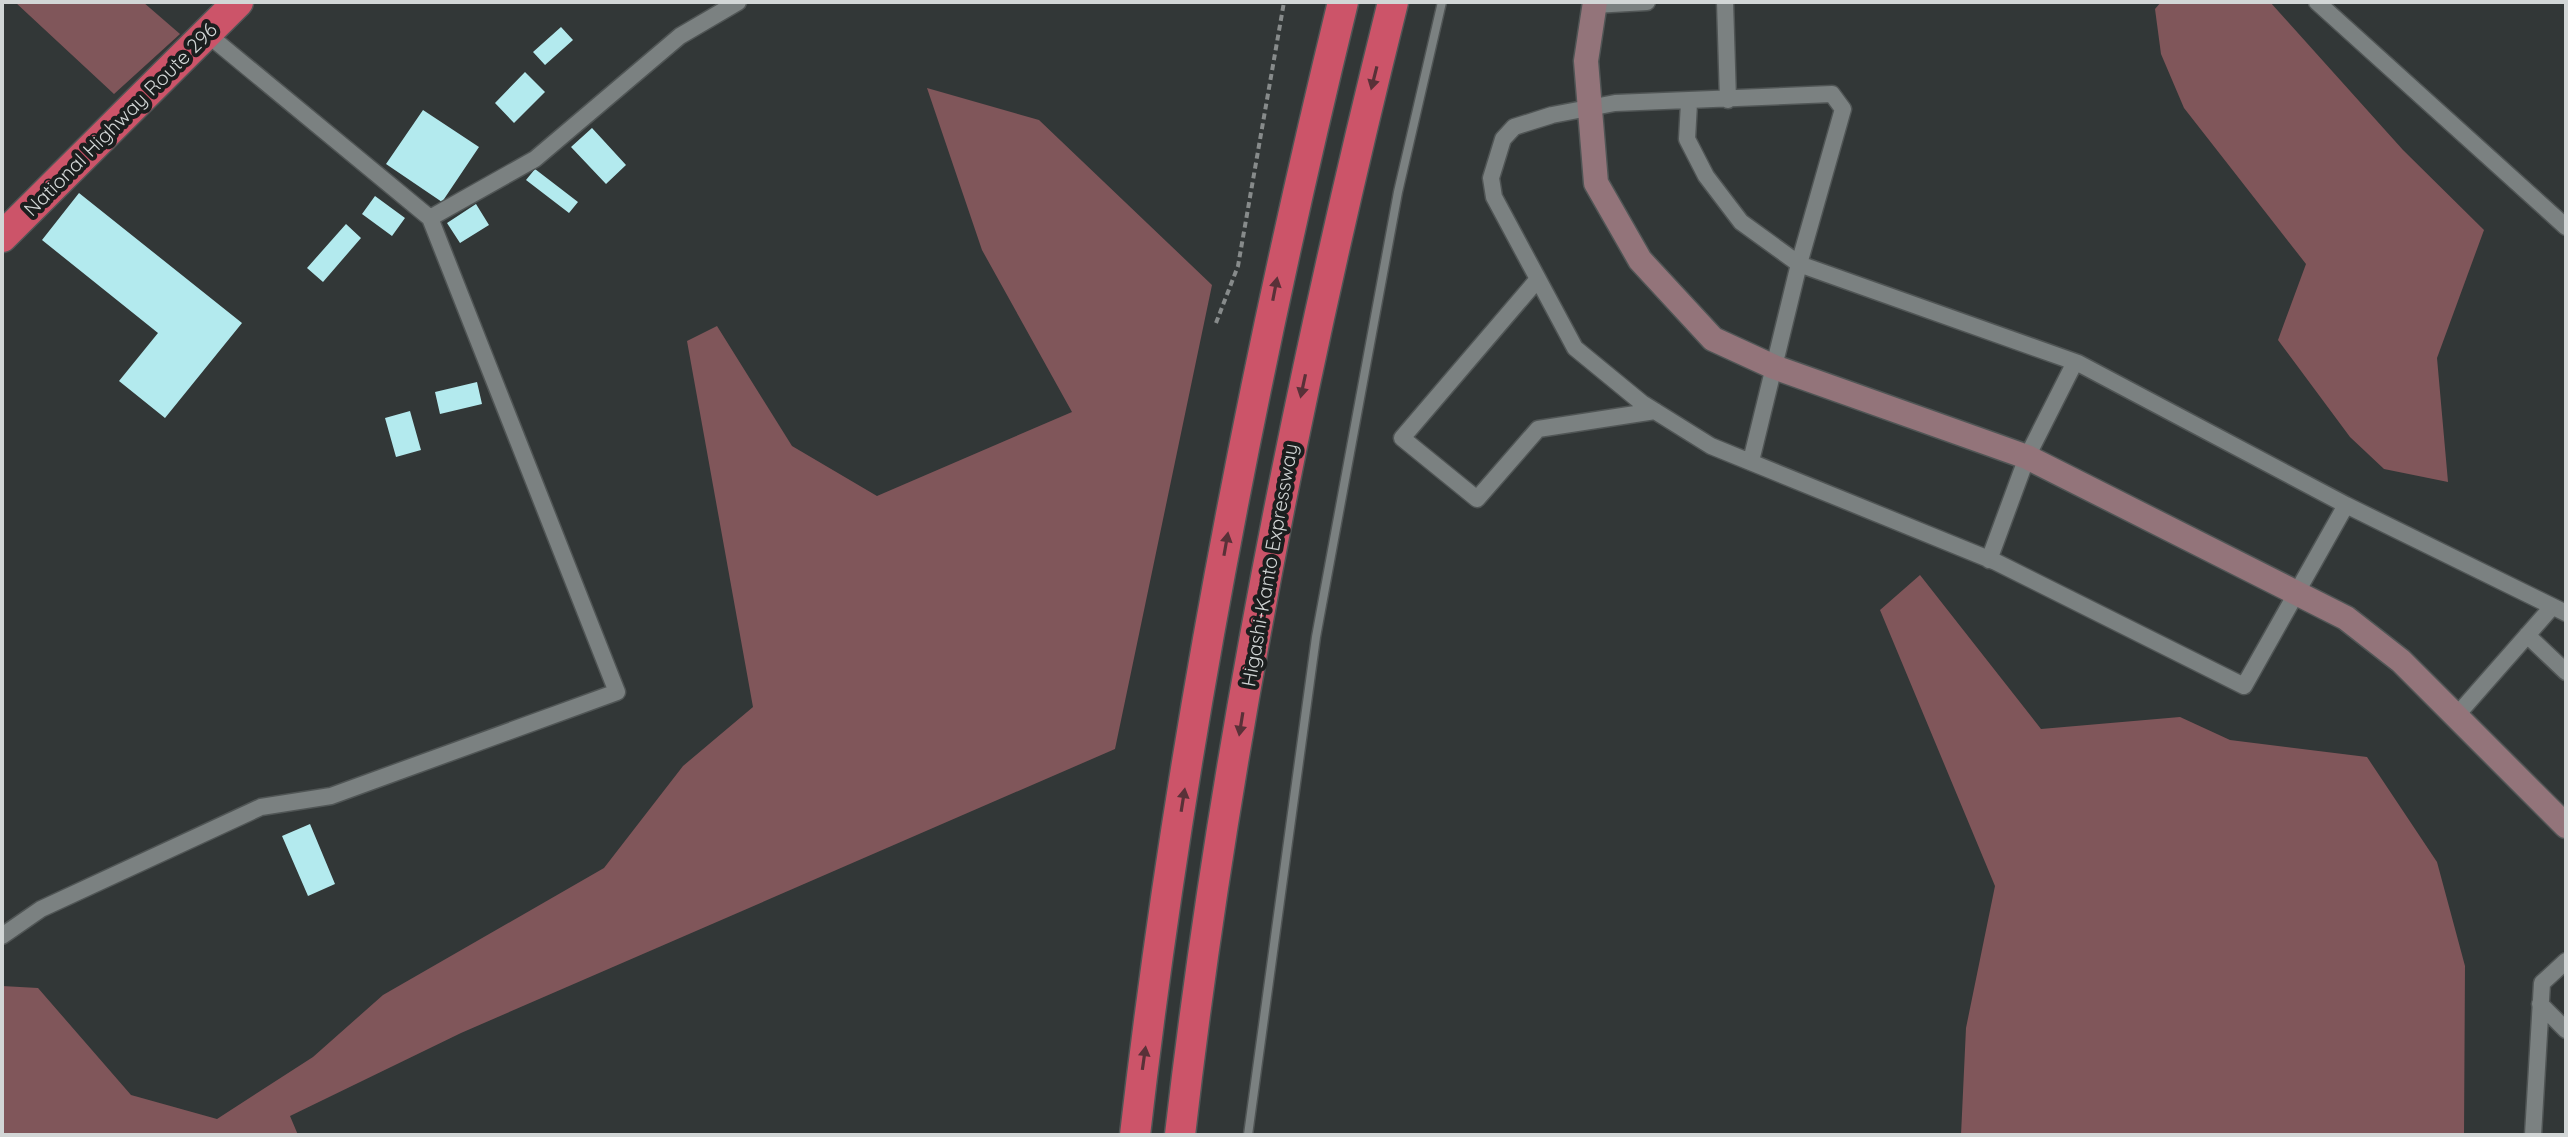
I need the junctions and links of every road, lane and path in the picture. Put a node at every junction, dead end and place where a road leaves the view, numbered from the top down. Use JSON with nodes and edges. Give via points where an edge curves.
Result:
{"nodes":[{"id":1,"x":238,"y":2,"type":"edge"},
{"id":2,"x":738,"y":2,"type":"edge"},
{"id":3,"x":1284,"y":2,"type":"edge"},
{"id":4,"x":1343,"y":2,"type":"edge"},
{"id":5,"x":1393,"y":2,"type":"edge"},
{"id":6,"x":1442,"y":2,"type":"edge"},
{"id":7,"x":1647,"y":2,"type":"edge"},
{"id":8,"x":1725,"y":2,"type":"edge"},
{"id":9,"x":2317,"y":2,"type":"edge"},
{"id":10,"x":1594,"y":3,"type":"edge"},
{"id":11,"x":206,"y":33,"type":"junction"},
{"id":12,"x":1728,"y":100,"type":"junction"},
{"id":13,"x":1689,"y":103,"type":"junction"},
{"id":14,"x":1588,"y":107,"type":"junction"},
{"id":15,"x":430,"y":218,"type":"junction"},
{"id":16,"x":2566,"y":227,"type":"edge"},
{"id":17,"x":2,"y":237,"type":"edge"},
{"id":18,"x":1799,"y":264,"type":"junction"},
{"id":19,"x":1538,"y":279,"type":"junction"},
{"id":20,"x":1216,"y":323,"type":"dead end"},
{"id":21,"x":2075,"y":362,"type":"junction"},
{"id":22,"x":1774,"y":367,"type":"junction"},
{"id":23,"x":1655,"y":411,"type":"junction"},
{"id":24,"x":2027,"y":457,"type":"junction"},
{"id":25,"x":1751,"y":461,"type":"junction"},
{"id":26,"x":2346,"y":505,"type":"junction"},
{"id":27,"x":1989,"y":560,"type":"junction"},
{"id":28,"x":2298,"y":591,"type":"junction"},
{"id":29,"x":2559,"y":610,"type":"edge"},
{"id":30,"x":2527,"y":635,"type":"junction"},
{"id":31,"x":2566,"y":672,"type":"edge"},
{"id":32,"x":2457,"y":715,"type":"junction"},
{"id":33,"x":2566,"y":826,"type":"edge"},
{"id":34,"x":2,"y":936,"type":"edge"},
{"id":35,"x":1205,"y":952,"type":"junction"},
{"id":36,"x":2566,"y":961,"type":"edge"},
{"id":37,"x":2540,"y":1004,"type":"junction"},
{"id":38,"x":2566,"y":1030,"type":"edge"},
{"id":39,"x":2535,"y":1134,"type":"edge"},
{"id":40,"x":1135,"y":1135,"type":"edge"},
{"id":41,"x":1180,"y":1135,"type":"edge"},
{"id":42,"x":1196,"y":1135,"type":"edge"},
{"id":43,"x":1248,"y":1135,"type":"edge"}],
"edges":[{"from":1,"to":11,"type":"highway","name":"National Highway Route 296"},
{"from":2,"to":15,"type":"street","via":[[680,36],[535,159]]},
{"from":3,"to":20,"type":"path","via":[[1238,266]]},
{"from":40,"to":4,"type":"highway","one_way":true,"via":[[1161,936],[1236,483],[1284,243]]},
{"from":5,"to":35,"type":"highway","name":"Higashi-Kanto Expressway","one_way":true,"via":[[1332,248],[1281,487]]},
{"from":6,"to":43,"type":"lane","via":[[1398,192],[1316,637]]},
{"from":7,"to":10,"type":"street"},
{"from":8,"to":12,"type":"street"},
{"from":9,"to":16,"type":"street"},
{"from":10,"to":14,"type":"street","via":[[1586,61]]},
{"from":11,"to":15,"type":"street"},
{"from":11,"to":17,"type":"highway","name":"National Highway Route 296"},
{"from":12,"to":13,"type":"street"},
{"from":12,"to":18,"type":"street","via":[[1832,94],[1843,109]]},
{"from":13,"to":14,"type":"street"},
{"from":13,"to":18,"type":"street","via":[[1687,139],[1706,176],[1741,222]]},
{"from":14,"to":19,"type":"street","via":[[1514,127],[1495,162],[1494,197]]},
{"from":14,"to":22,"type":"street","via":[[1596,183],[1640,260],[1713,339]]},
{"from":15,"to":34,"type":"street","via":[[617,692],[331,796],[261,807],[41,909]]},
{"from":18,"to":21,"type":"street"},
{"from":18,"to":22,"type":"street"},
{"from":19,"to":23,"type":"street","via":[[1575,348]]},
{"from":19,"to":23,"type":"street","via":[[1402,438],[1477,499],[1538,429]]},
{"from":21,"to":24,"type":"street"},
{"from":21,"to":26,"type":"street"},
{"from":22,"to":24,"type":"street"},
{"from":22,"to":25,"type":"street"},
{"from":23,"to":25,"type":"street","via":[[1711,446]]},
{"from":24,"to":27,"type":"street"},
{"from":24,"to":28,"type":"street"},
{"from":25,"to":27,"type":"street"},
{"from":26,"to":28,"type":"street"},
{"from":26,"to":29,"type":"street"},
{"from":27,"to":28,"type":"street","via":[[2244,686]]},
{"from":28,"to":32,"type":"street","via":[[2401,661]]},
{"from":29,"to":30,"type":"street"},
{"from":30,"to":31,"type":"street"},
{"from":30,"to":32,"type":"street"},
{"from":32,"to":33,"type":"street"},
{"from":35,"to":41,"type":"highway","name":"Higashi-Kanto Expressway"},
{"from":35,"to":42,"type":"highway"},
{"from":36,"to":37,"type":"street","via":[[2542,983]]},
{"from":37,"to":38,"type":"street"},
{"from":37,"to":39,"type":"street"}]}
